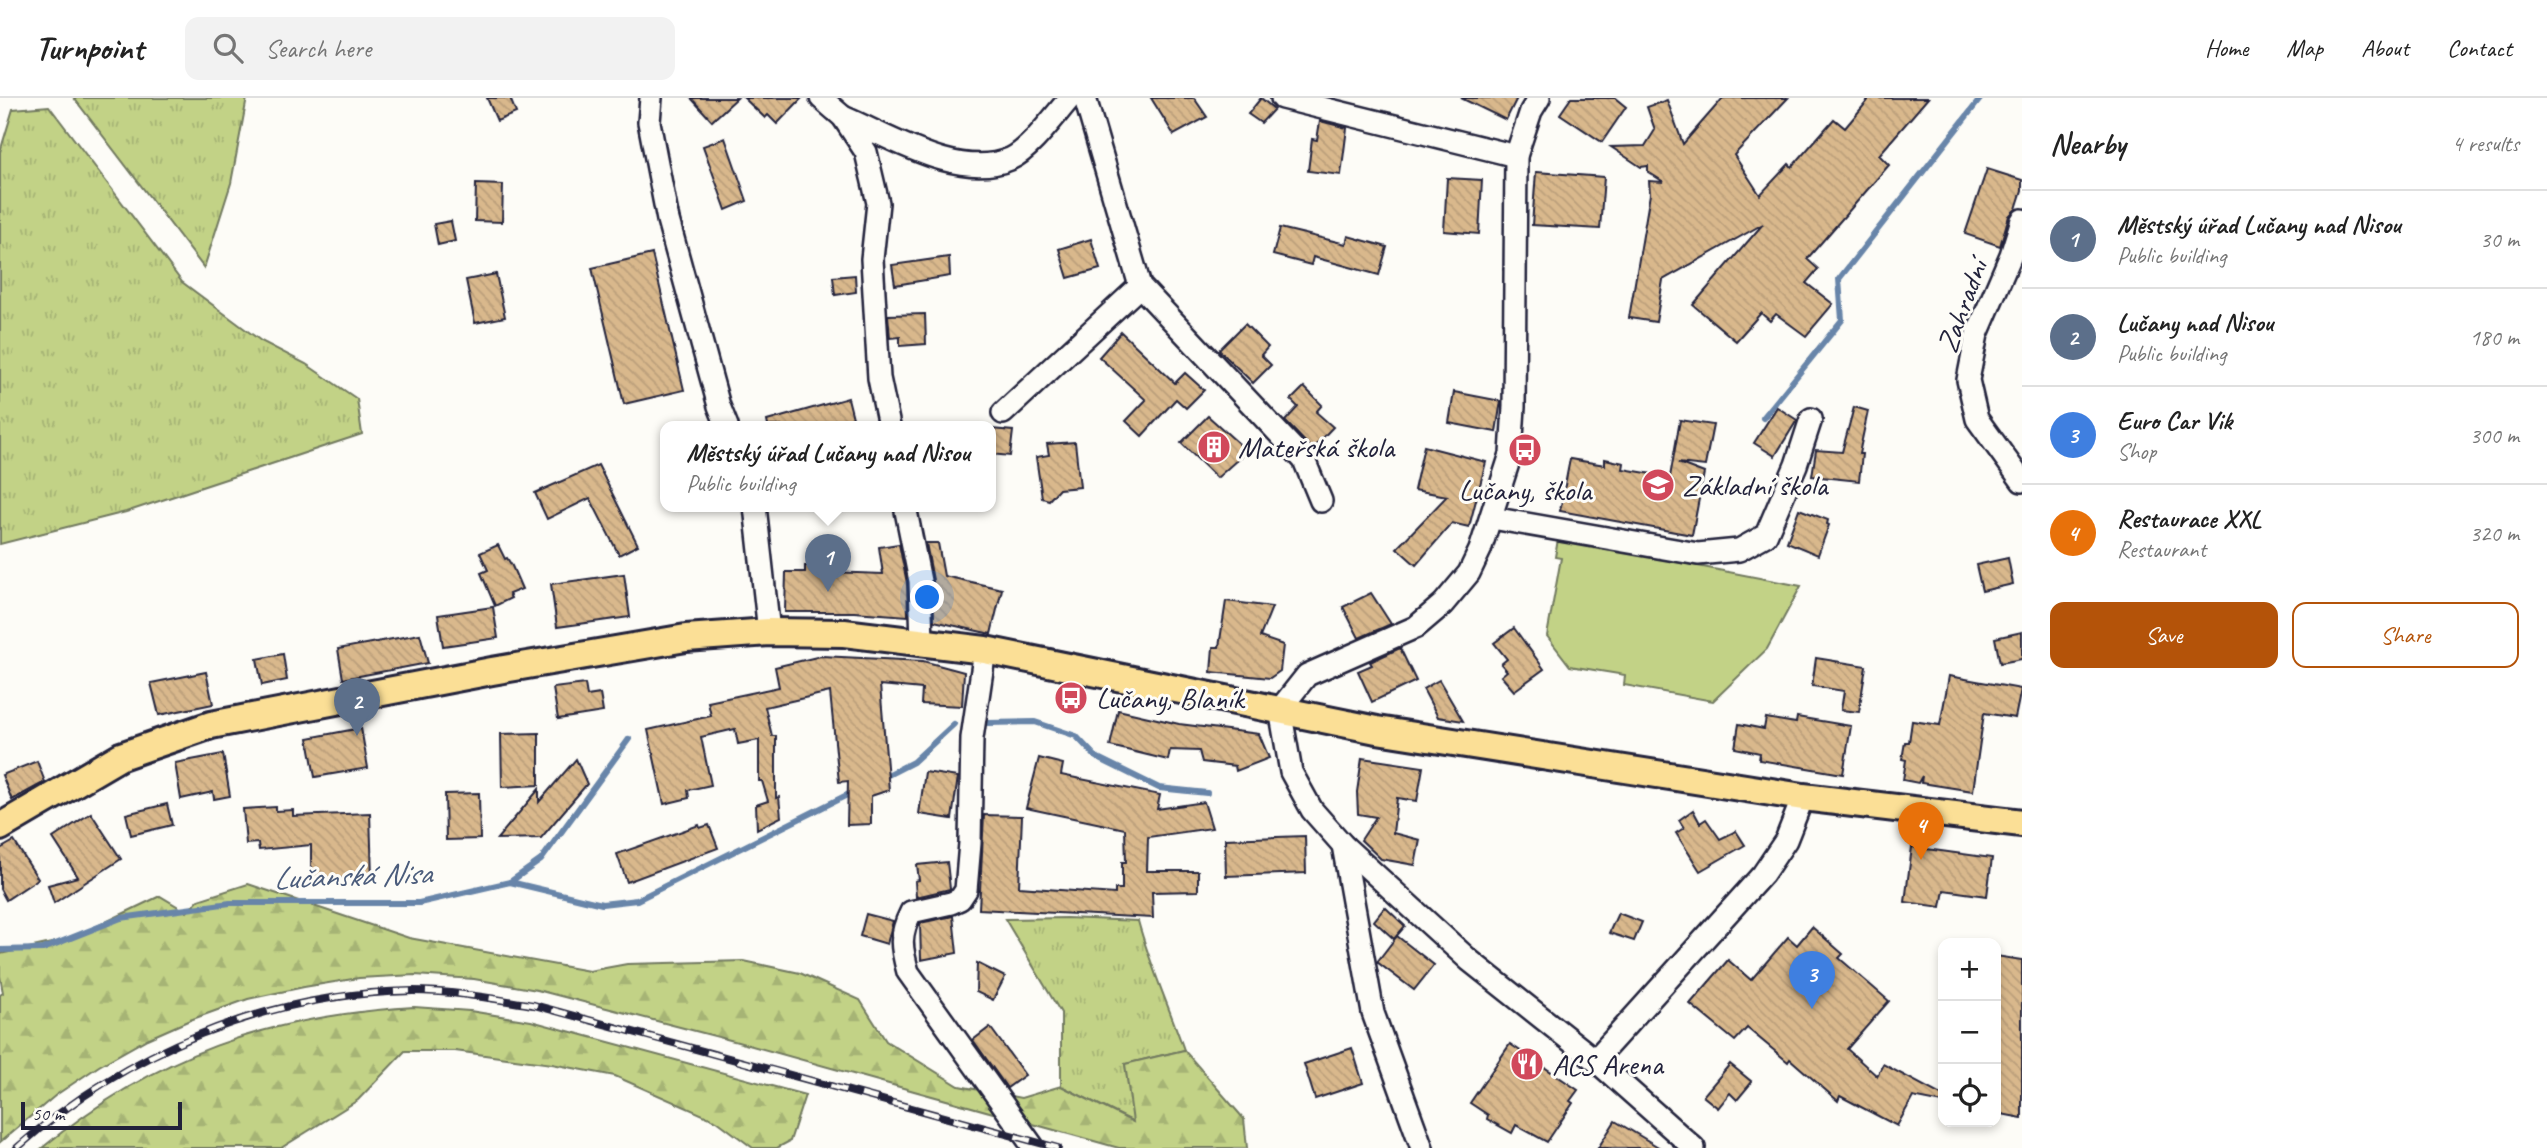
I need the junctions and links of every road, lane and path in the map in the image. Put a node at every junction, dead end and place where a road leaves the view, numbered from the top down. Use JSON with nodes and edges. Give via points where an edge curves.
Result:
{"nodes":[{"id":1,"x":651,"y":98,"type":"edge"},
{"id":2,"x":821,"y":98,"type":"edge"},
{"id":3,"x":1070,"y":98,"type":"edge"},
{"id":4,"x":1084,"y":98,"type":"edge"},
{"id":5,"x":1282,"y":98,"type":"edge"},
{"id":6,"x":1539,"y":98,"type":"edge"},
{"id":7,"x":843,"y":117,"type":"junction"},
{"id":8,"x":1516,"y":156,"type":"junction"},
{"id":9,"x":2022,"y":220,"type":"edge"},
{"id":10,"x":1140,"y":286,"type":"junction"},
{"id":11,"x":1003,"y":413,"type":"dead end"},
{"id":12,"x":1811,"y":419,"type":"dead end"},
{"id":13,"x":725,"y":421,"type":"edge"},
{"id":14,"x":888,"y":421,"type":"edge"},
{"id":15,"x":2022,"y":481,"type":"edge"},
{"id":16,"x":1321,"y":501,"type":"dead end"},
{"id":17,"x":756,"y":512,"type":"edge"},
{"id":18,"x":906,"y":512,"type":"edge"},
{"id":19,"x":1492,"y":518,"type":"junction"},
{"id":20,"x":769,"y":632,"type":"junction"},
{"id":21,"x":922,"y":641,"type":"junction"},
{"id":22,"x":985,"y":650,"type":"junction"},
{"id":23,"x":1280,"y":709,"type":"junction"},
{"id":24,"x":1803,"y":797,"type":"junction"},
{"id":25,"x":2022,"y":823,"type":"edge"},
{"id":26,"x":0,"y":827,"type":"edge"},
{"id":27,"x":1343,"y":845,"type":"junction"},
{"id":28,"x":1595,"y":1060,"type":"junction"},
{"id":29,"x":1034,"y":1148,"type":"edge"},
{"id":30,"x":1422,"y":1148,"type":"edge"},
{"id":31,"x":1694,"y":1148,"type":"edge"}],
"edges":[{"from":1,"to":13,"type":"street","via":[[649,122],[668,220]]},
{"from":2,"to":7,"type":"street"},
{"from":3,"to":7,"type":"street","via":[[1011,158],[985,165],[923,153]]},
{"from":4,"to":10,"type":"street"},
{"from":5,"to":8,"type":"street"},
{"from":6,"to":8,"type":"street"},
{"from":7,"to":14,"type":"street","via":[[866,152],[878,203],[872,259],[879,378]]},
{"from":8,"to":19,"type":"street","via":[[1513,431]]},
{"from":9,"to":15,"type":"street","name":"Zahradní","via":[[1977,334],[1968,380],[1977,419]]},
{"from":10,"to":11,"type":"street"},
{"from":10,"to":16,"type":"street","via":[[1304,460]]},
{"from":12,"to":19,"type":"street","via":[[1766,535],[1739,550],[1698,554]]},
{"from":17,"to":20,"type":"street"},
{"from":18,"to":21,"type":"street","via":[[920,581]]},
{"from":19,"to":23,"type":"street","via":[[1469,573],[1443,604],[1416,627],[1307,675]]},
{"from":20,"to":21,"type":"main road"},
{"from":20,"to":26,"type":"main road","via":[[686,638],[211,725],[121,756]]},
{"from":21,"to":22,"type":"main road"},
{"from":22,"to":23,"type":"main road"},
{"from":22,"to":29,"type":"street","via":[[972,738],[966,890],[951,903],[911,912],[901,947],[908,972]]},
{"from":23,"to":24,"type":"main road","via":[[1377,730]]},
{"from":23,"to":27,"type":"street","via":[[1291,772],[1312,810]]},
{"from":24,"to":25,"type":"main road"},
{"from":24,"to":28,"type":"street","via":[[1786,841],[1763,874]]},
{"from":27,"to":28,"type":"street","via":[[1469,960]]},
{"from":27,"to":30,"type":"street","via":[[1373,1013]]},
{"from":28,"to":31,"type":"street"}]}
